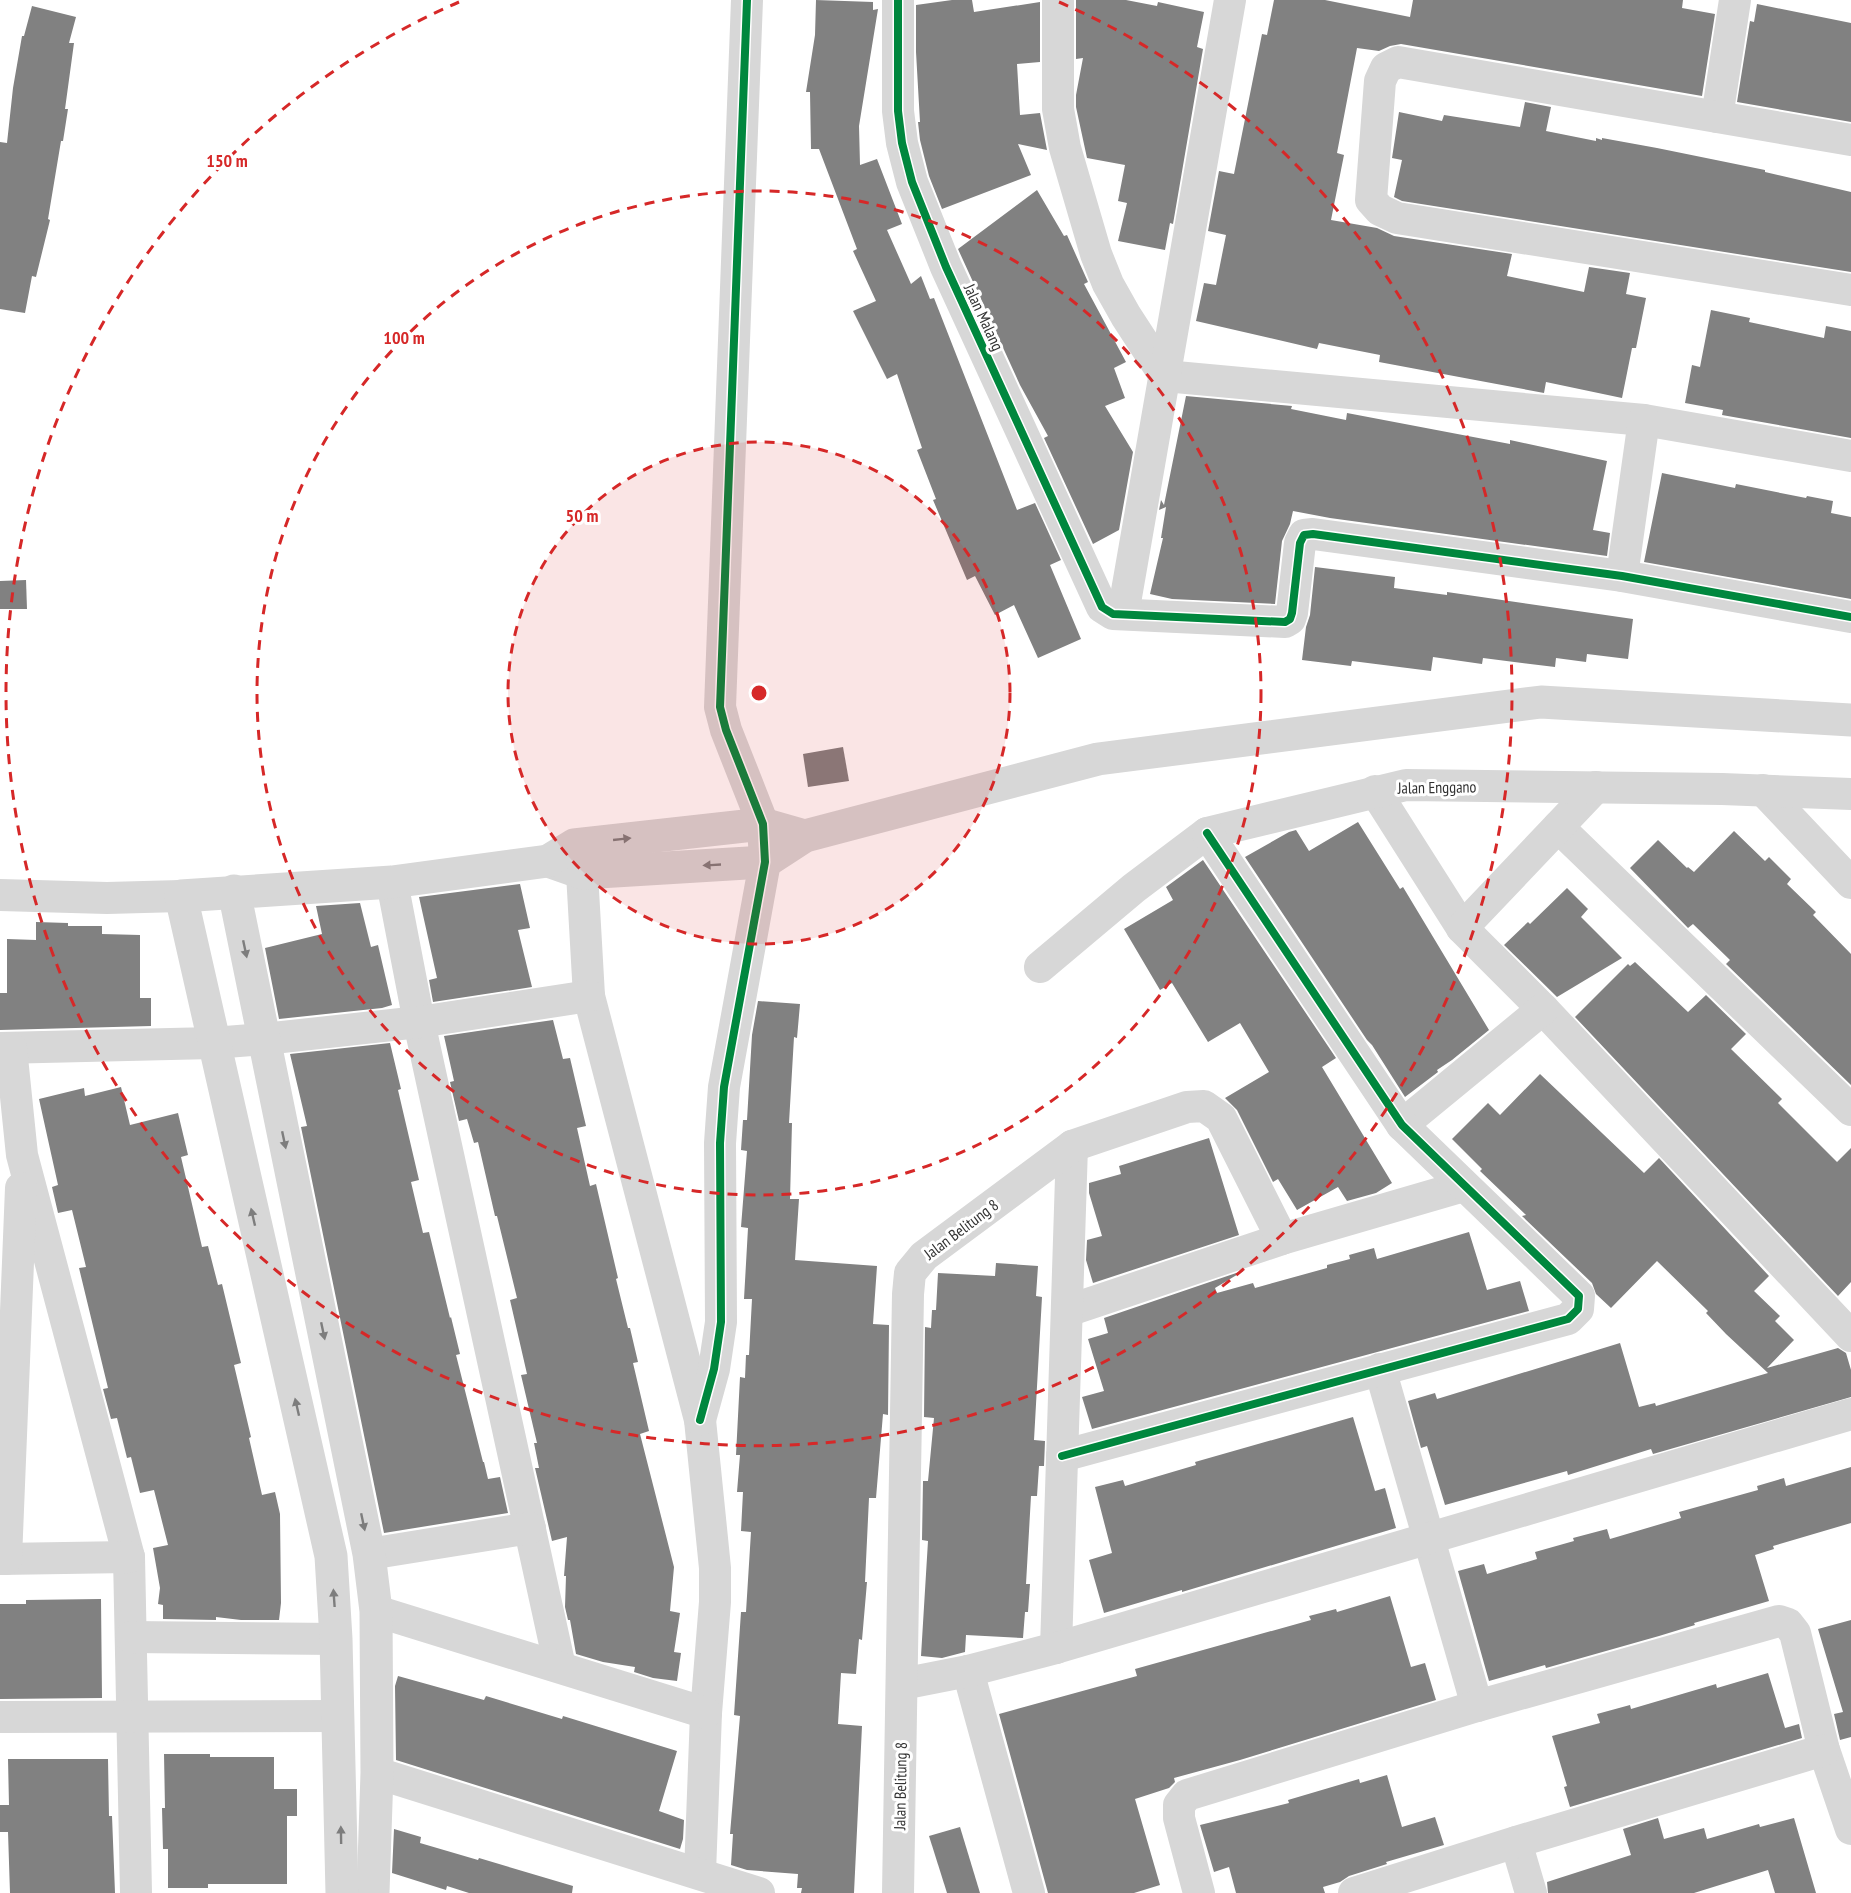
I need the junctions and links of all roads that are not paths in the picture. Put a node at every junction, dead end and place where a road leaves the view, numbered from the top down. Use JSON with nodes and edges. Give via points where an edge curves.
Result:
{"nodes":[{"id":1,"x":747,"y":0,"type":"edge"},
{"id":2,"x":898,"y":0,"type":"edge"},
{"id":3,"x":1058,"y":0,"type":"edge"},
{"id":4,"x":1230,"y":0,"type":"edge"},
{"id":5,"x":1735,"y":0,"type":"edge"},
{"id":6,"x":1717,"y":117,"type":"junction"},
{"id":7,"x":1851,"y":140,"type":"edge"},
{"id":8,"x":1851,"y":290,"type":"edge"},
{"id":9,"x":1176,"y":306,"type":"junction"},
{"id":10,"x":1126,"y":316,"type":"junction"},
{"id":11,"x":1165,"y":376,"type":"junction"},
{"id":12,"x":1644,"y":420,"type":"junction"},
{"id":13,"x":1851,"y":456,"type":"edge"},
{"id":14,"x":1622,"y":576,"type":"junction"},
{"id":15,"x":1123,"y":614,"type":"junction"},
{"id":16,"x":1851,"y":617,"type":"edge"},
{"id":17,"x":1851,"y":720,"type":"edge"},
{"id":18,"x":1596,"y":788,"type":"junction"},
{"id":19,"x":1763,"y":790,"type":"junction"},
{"id":20,"x":1375,"y":791,"type":"junction"},
{"id":21,"x":1851,"y":794,"type":"edge"},
{"id":22,"x":763,"y":824,"type":"junction"},
{"id":23,"x":1558,"y":827,"type":"junction"},
{"id":24,"x":1207,"y":833,"type":"junction"},
{"id":25,"x":805,"y":836,"type":"junction"},
{"id":26,"x":568,"y":860,"type":"junction"},
{"id":27,"x":765,"y":862,"type":"junction"},
{"id":28,"x":392,"y":882,"type":"junction"},
{"id":29,"x":1851,"y":883,"type":"edge"},
{"id":30,"x":234,"y":891,"type":"junction"},
{"id":31,"x":0,"y":895,"type":"edge"},
{"id":32,"x":181,"y":896,"type":"junction"},
{"id":33,"x":1462,"y":928,"type":"junction"},
{"id":34,"x":1040,"y":967,"type":"dead end"},
{"id":35,"x":589,"y":996,"type":"junction"},
{"id":36,"x":1543,"y":1009,"type":"junction"},
{"id":37,"x":418,"y":1022,"type":"junction"},
{"id":38,"x":264,"y":1039,"type":"junction"},
{"id":39,"x":213,"y":1043,"type":"junction"},
{"id":40,"x":6,"y":1048,"type":"edge"},
{"id":41,"x":1851,"y":1110,"type":"edge"},
{"id":42,"x":1402,"y":1125,"type":"junction"},
{"id":43,"x":1072,"y":1146,"type":"junction"},
{"id":44,"x":22,"y":1155,"type":"junction"},
{"id":45,"x":1464,"y":1186,"type":"junction"},
{"id":46,"x":1282,"y":1239,"type":"junction"},
{"id":47,"x":1067,"y":1311,"type":"junction"},
{"id":48,"x":1851,"y":1336,"type":"edge"},
{"id":49,"x":1380,"y":1370,"type":"junction"},
{"id":50,"x":1851,"y":1414,"type":"edge"},
{"id":51,"x":700,"y":1420,"type":"junction"},
{"id":52,"x":1062,"y":1455,"type":"junction"},
{"id":53,"x":530,"y":1528,"type":"junction"},
{"id":54,"x":1427,"y":1539,"type":"junction"},
{"id":55,"x":369,"y":1554,"type":"junction"},
{"id":56,"x":129,"y":1557,"type":"junction"},
{"id":57,"x":3,"y":1559,"type":"edge"},
{"id":58,"x":376,"y":1611,"type":"junction"},
{"id":59,"x":130,"y":1637,"type":"junction"},
{"id":60,"x":336,"y":1639,"type":"junction"},
{"id":61,"x":1056,"y":1648,"type":"junction"},
{"id":62,"x":560,"y":1667,"type":"junction"},
{"id":63,"x":968,"y":1671,"type":"junction"},
{"id":64,"x":902,"y":1679,"type":"junction"},
{"id":65,"x":376,"y":1682,"type":"junction"},
{"id":66,"x":337,"y":1683,"type":"junction"},
{"id":67,"x":1477,"y":1706,"type":"junction"},
{"id":68,"x":706,"y":1713,"type":"junction"},
{"id":69,"x":0,"y":1716,"type":"edge"},
{"id":70,"x":133,"y":1716,"type":"junction"},
{"id":71,"x":338,"y":1716,"type":"junction"},
{"id":72,"x":1824,"y":1750,"type":"junction"},
{"id":73,"x":377,"y":1773,"type":"junction"},
{"id":74,"x":1851,"y":1829,"type":"edge"},
{"id":75,"x":1516,"y":1842,"type":"junction"},
{"id":76,"x":700,"y":1873,"type":"junction"},
{"id":77,"x":136,"y":1893,"type":"edge"},
{"id":78,"x":342,"y":1893,"type":"edge"},
{"id":79,"x":373,"y":1893,"type":"edge"},
{"id":80,"x":759,"y":1893,"type":"edge"},
{"id":81,"x":898,"y":1893,"type":"edge"},
{"id":82,"x":1029,"y":1893,"type":"edge"},
{"id":83,"x":1200,"y":1893,"type":"edge"},
{"id":84,"x":1354,"y":1893,"type":"edge"},
{"id":85,"x":1531,"y":1893,"type":"edge"}],
"edges":[{"from":1,"to":22,"type":"street","via":[[720,707]]},
{"from":2,"to":15,"type":"street","name":"Jalan Malang","via":[[898,111],[912,182],[946,267],[1102,607],[1113,614]]},
{"from":3,"to":10,"type":"street","via":[[1058,109],[1065,148],[1096,254]]},
{"from":4,"to":9,"type":"street"},
{"from":5,"to":6,"type":"street"},
{"from":6,"to":7,"type":"street"},
{"from":6,"to":8,"type":"street","via":[[1398,62],[1386,68],[1380,81],[1371,200],[1380,210],[1397,218]]},
{"from":9,"to":10,"type":"street"},
{"from":9,"to":11,"type":"street"},
{"from":10,"to":11,"type":"street"},
{"from":11,"to":12,"type":"street"},
{"from":11,"to":15,"type":"street"},
{"from":12,"to":13,"type":"street"},
{"from":12,"to":14,"type":"street"},
{"from":14,"to":15,"type":"street","via":[[1313,534],[1304,535],[1300,543],[1292,613],[1285,622]]},
{"from":14,"to":16,"type":"street"},
{"from":17,"to":25,"type":"street","via":[[1541,702],[1098,759]]},
{"from":18,"to":19,"type":"street","name":"Jalan Enggano"},
{"from":18,"to":20,"type":"street","name":"Jalan Enggano","via":[[1406,785]]},
{"from":18,"to":23,"type":"street"},
{"from":19,"to":21,"type":"street","name":"Jalan Enggano"},
{"from":19,"to":29,"type":"street"},
{"from":20,"to":24,"type":"street","name":"Jalan Enggano"},
{"from":20,"to":33,"type":"street"},
{"from":22,"to":25,"type":"street"},
{"from":26,"to":22,"type":"street","one_way":true},
{"from":22,"to":27,"type":"street"},
{"from":23,"to":33,"type":"street"},
{"from":23,"to":41,"type":"street"},
{"from":24,"to":34,"type":"street","name":"Jalan Enggano"},
{"from":24,"to":42,"type":"street"},
{"from":25,"to":27,"type":"street"},
{"from":27,"to":26,"type":"street","one_way":true},
{"from":26,"to":28,"type":"street"},
{"from":26,"to":35,"type":"street"},
{"from":27,"to":51,"type":"street","via":[[724,1087],[720,1143],[721,1322],[714,1369]]},
{"from":28,"to":30,"type":"street"},
{"from":28,"to":37,"type":"street"},
{"from":30,"to":32,"type":"street"},
{"from":30,"to":38,"type":"street","one_way":true},
{"from":31,"to":32,"type":"street"},
{"from":32,"to":39,"type":"street"},
{"from":33,"to":36,"type":"street"},
{"from":35,"to":37,"type":"street"},
{"from":35,"to":51,"type":"street"},
{"from":36,"to":42,"type":"street"},
{"from":36,"to":48,"type":"street"},
{"from":37,"to":38,"type":"street"},
{"from":37,"to":53,"type":"street"},
{"from":38,"to":39,"type":"street"},
{"from":38,"to":55,"type":"street","one_way":true},
{"from":39,"to":40,"type":"street"},
{"from":60,"to":39,"type":"street","one_way":true,"via":[[331,1556]]},
{"from":40,"to":44,"type":"street"},
{"from":42,"to":45,"type":"street"},
{"from":43,"to":46,"type":"street","name":"Jalan Belitung 8","via":[[1187,1107],[1204,1106],[1221,1118]]},
{"from":43,"to":47,"type":"street"},
{"from":43,"to":64,"type":"street","name":"Jalan Belitung 8","via":[[924,1256],[910,1273]]},
{"from":44,"to":56,"type":"street"},
{"from":44,"to":57,"type":"street"},
{"from":45,"to":46,"type":"street"},
{"from":45,"to":49,"type":"street","via":[[1579,1296],[1578,1309],[1568,1319]]},
{"from":46,"to":47,"type":"street"},
{"from":47,"to":52,"type":"street"},
{"from":49,"to":52,"type":"street"},
{"from":49,"to":54,"type":"street"},
{"from":50,"to":54,"type":"street"},
{"from":51,"to":68,"type":"street","via":[[715,1568]]},
{"from":52,"to":61,"type":"street"},
{"from":53,"to":55,"type":"street"},
{"from":53,"to":62,"type":"street"},
{"from":54,"to":61,"type":"street"},
{"from":54,"to":67,"type":"street"},
{"from":55,"to":58,"type":"street"},
{"from":56,"to":57,"type":"street"},
{"from":56,"to":59,"type":"street"},
{"from":58,"to":62,"type":"street"},
{"from":58,"to":65,"type":"street"},
{"from":59,"to":60,"type":"street"},
{"from":59,"to":70,"type":"street"},
{"from":60,"to":66,"type":"street"},
{"from":61,"to":63,"type":"street"},
{"from":62,"to":68,"type":"street"},
{"from":63,"to":64,"type":"street"},
{"from":63,"to":82,"type":"street"},
{"from":64,"to":81,"type":"street","name":"Jalan Belitung 8"},
{"from":65,"to":66,"type":"street"},
{"from":65,"to":73,"type":"street"},
{"from":66,"to":71,"type":"street"},
{"from":67,"to":72,"type":"street","via":[[1779,1621],[1788,1624],[1794,1633]]},
{"from":67,"to":83,"type":"street","via":[[1187,1795],[1179,1805],[1179,1818]]},
{"from":68,"to":76,"type":"street"},
{"from":69,"to":70,"type":"street"},
{"from":70,"to":71,"type":"street"},
{"from":70,"to":77,"type":"street"},
{"from":78,"to":71,"type":"street","one_way":true},
{"from":72,"to":74,"type":"street"},
{"from":72,"to":75,"type":"street"},
{"from":73,"to":76,"type":"street"},
{"from":73,"to":79,"type":"street"},
{"from":75,"to":84,"type":"street"},
{"from":75,"to":85,"type":"street"},
{"from":76,"to":80,"type":"street"}]}
